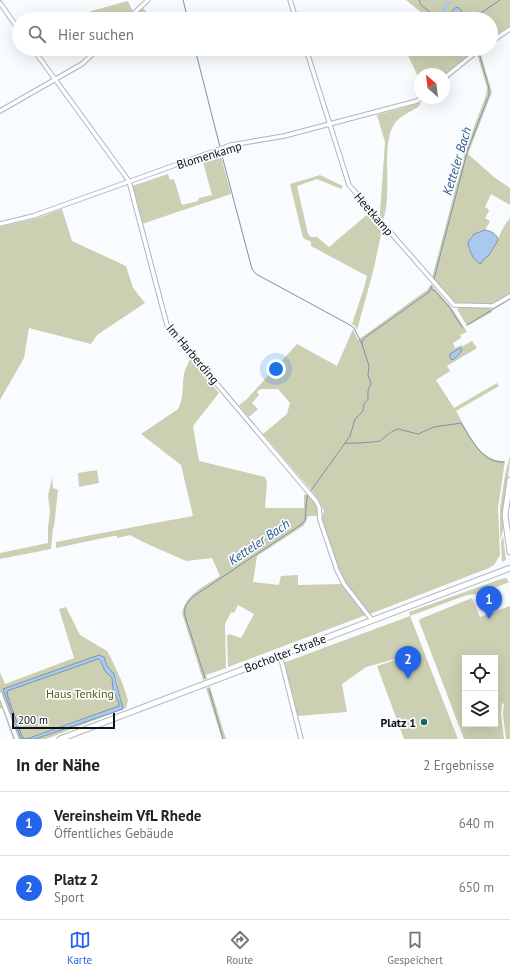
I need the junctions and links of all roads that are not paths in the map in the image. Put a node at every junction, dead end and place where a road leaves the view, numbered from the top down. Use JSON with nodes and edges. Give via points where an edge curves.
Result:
{"nodes":[{"id":1,"x":148,"y":0,"type":"edge"},
{"id":2,"x":290,"y":0,"type":"edge"},
{"id":3,"x":0,"y":3,"type":"edge"},
{"id":4,"x":135,"y":12,"type":"edge"},
{"id":5,"x":294,"y":12,"type":"edge"},
{"id":6,"x":12,"y":20,"type":"edge"},
{"id":7,"x":510,"y":29,"type":"edge"},
{"id":8,"x":498,"y":37,"type":"edge"},
{"id":9,"x":38,"y":56,"type":"edge"},
{"id":10,"x":91,"y":56,"type":"edge"},
{"id":11,"x":308,"y":56,"type":"edge"},
{"id":12,"x":470,"y":56,"type":"edge"},
{"id":13,"x":450,"y":73,"type":"edge"},
{"id":14,"x":55,"y":79,"type":"junction"},
{"id":15,"x":414,"y":102,"type":"edge"},
{"id":16,"x":0,"y":111,"type":"edge"},
{"id":17,"x":331,"y":124,"type":"junction"},
{"id":18,"x":129,"y":181,"type":"junction"},
{"id":19,"x":0,"y":224,"type":"edge"},
{"id":20,"x":510,"y":296,"type":"edge"},
{"id":21,"x":510,"y":480,"type":"edge"},
{"id":22,"x":510,"y":552,"type":"edge"},
{"id":23,"x":510,"y":568,"type":"edge"},
{"id":24,"x":372,"y":620,"type":"junction"},
{"id":25,"x":280,"y":655,"type":"junction"},
{"id":26,"x":0,"y":694,"type":"edge"},
{"id":27,"x":17,"y":739,"type":"edge"},
{"id":28,"x":60,"y":739,"type":"edge"},
{"id":29,"x":301,"y":739,"type":"edge"}],
"edges":[{"from":1,"to":4,"type":"street"},
{"from":2,"to":5,"type":"street"},
{"from":3,"to":6,"type":"street"},
{"from":7,"to":8,"type":"street"},
{"from":9,"to":14,"type":"street","name":"Im Harberding"},
{"from":10,"to":14,"type":"street","via":[[82,64]]},
{"from":11,"to":17,"type":"street","name":"Heetkamp"},
{"from":12,"to":13,"type":"street"},
{"from":14,"to":16,"type":"street"},
{"from":14,"to":18,"type":"street","name":"Im Harberding"},
{"from":15,"to":17,"type":"street","name":"Blomenkamp"},
{"from":17,"to":18,"type":"street","name":"Blomenkamp","via":[[284,136],[231,145]]},
{"from":17,"to":20,"type":"street","name":"Heetkamp","via":[[349,185],[454,305],[493,306]]},
{"from":18,"to":19,"type":"street","name":"Blomenkamp","via":[[33,216]]},
{"from":18,"to":24,"type":"street","name":"Im Harberding","via":[[167,325],[311,495],[319,507],[320,520],[337,570],[344,584]]},
{"from":21,"to":22,"type":"main road","via":[[505,515]]},
{"from":23,"to":24,"type":"main road","name":"Bocholter Straße"},
{"from":24,"to":25,"type":"main road","name":"Bocholter Straße"},
{"from":25,"to":28,"type":"main road","name":"Bocholter Straße"},
{"from":25,"to":29,"type":"street"},
{"from":26,"to":27,"type":"street"}]}
